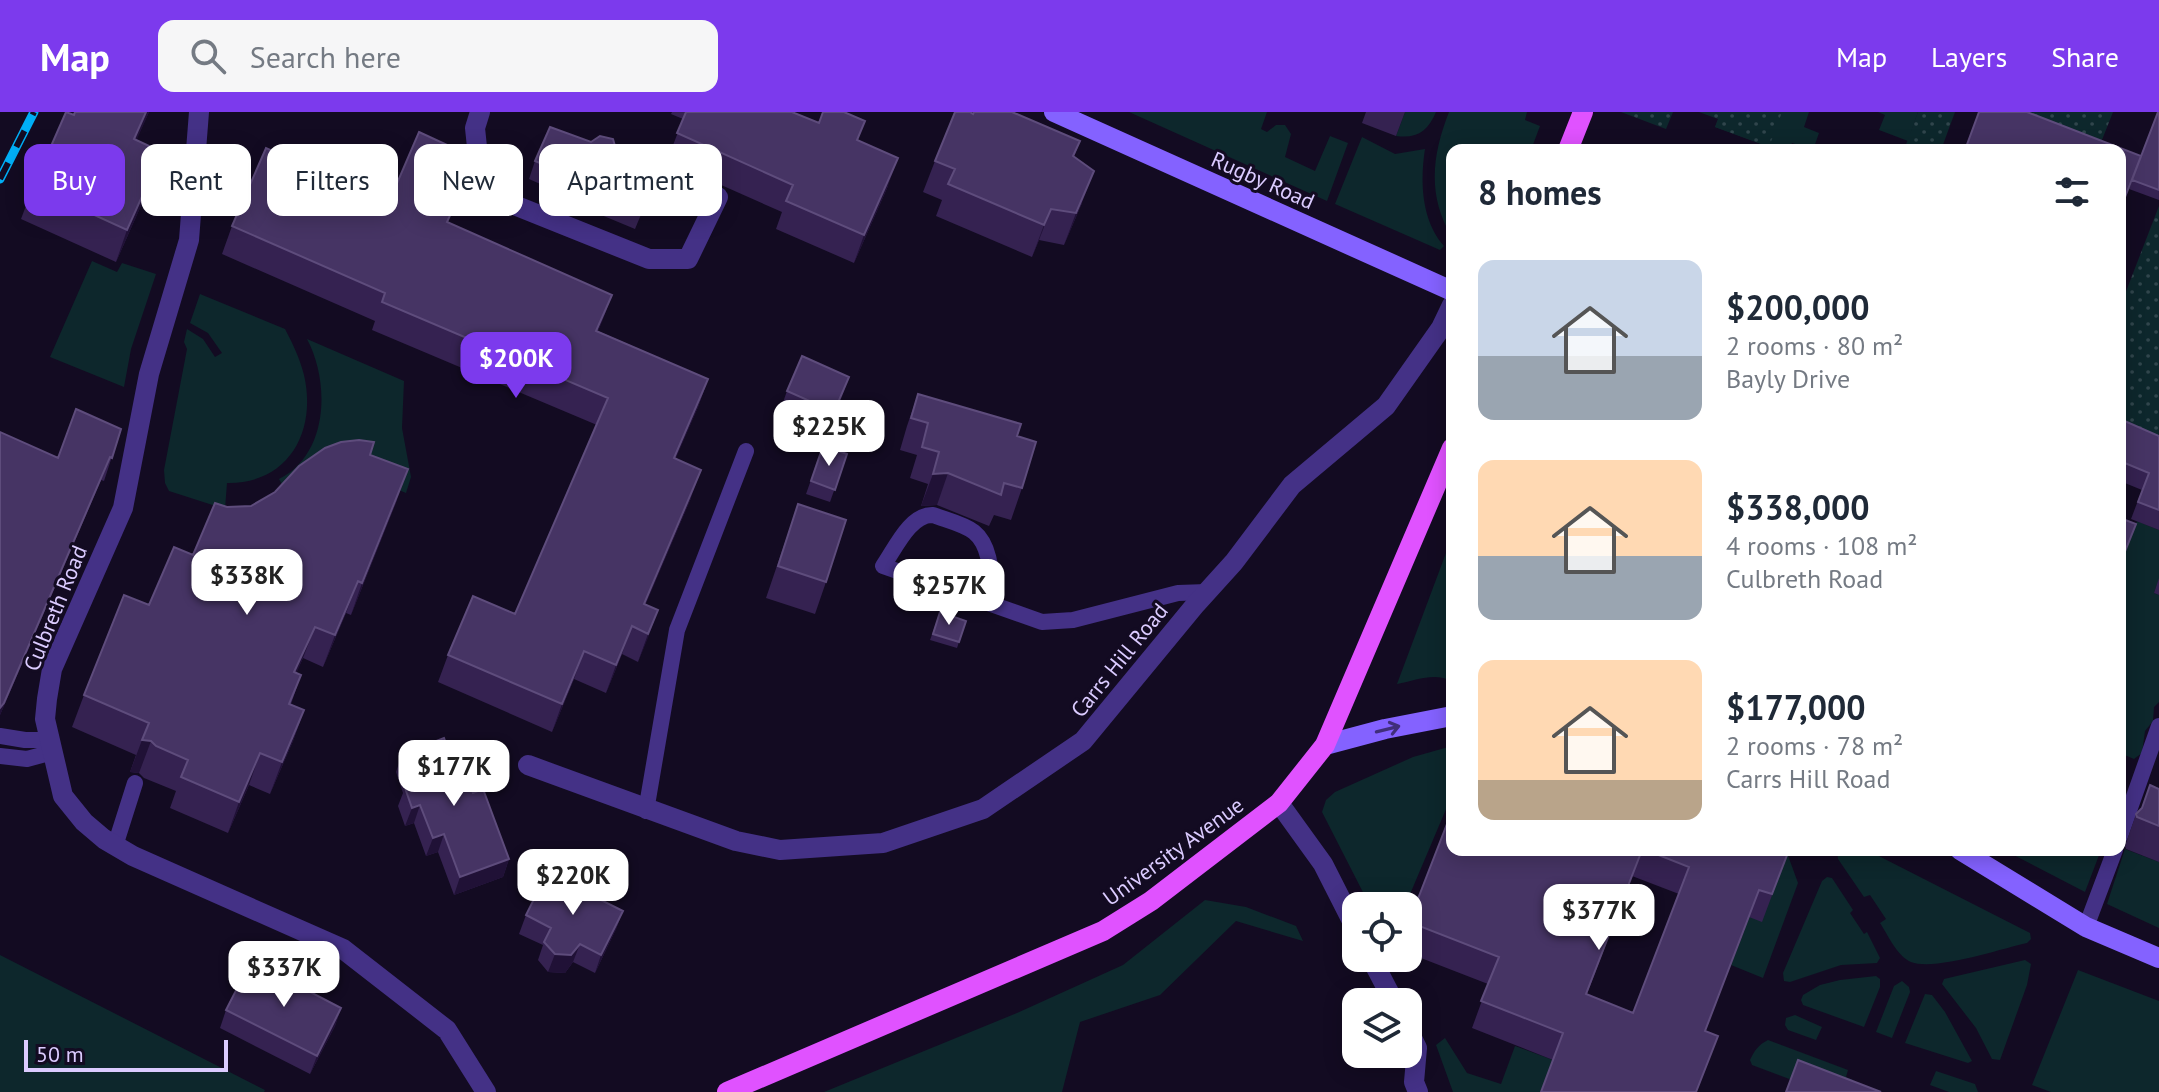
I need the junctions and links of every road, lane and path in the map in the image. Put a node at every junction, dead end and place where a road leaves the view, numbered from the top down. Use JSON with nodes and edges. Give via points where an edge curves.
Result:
{"nodes":[{"id":1,"x":199,"y":112,"type":"edge"},
{"id":2,"x":480,"y":112,"type":"edge"},
{"id":3,"x":1054,"y":112,"type":"edge"},
{"id":4,"x":1583,"y":112,"type":"edge"},
{"id":5,"x":1570,"y":144,"type":"edge"},
{"id":6,"x":539,"y":215,"type":"edge"},
{"id":7,"x":542,"y":216,"type":"edge"},
{"id":8,"x":709,"y":216,"type":"edge"},
{"id":9,"x":1446,"y":288,"type":"edge"},
{"id":10,"x":1446,"y":318,"type":"edge"},
{"id":11,"x":746,"y":451,"type":"dead end"},
{"id":12,"x":1446,"y":462,"type":"edge"},
{"id":13,"x":1207,"y":592,"type":"junction"},
{"id":14,"x":994,"y":605,"type":"junction"},
{"id":15,"x":1446,"y":717,"type":"edge"},
{"id":16,"x":2159,"y":726,"type":"edge"},
{"id":17,"x":0,"y":736,"type":"edge"},
{"id":18,"x":1325,"y":745,"type":"junction"},
{"id":19,"x":51,"y":746,"type":"junction"},
{"id":20,"x":0,"y":756,"type":"edge"},
{"id":21,"x":528,"y":765,"type":"dead end"},
{"id":22,"x":135,"y":783,"type":"dead end"},
{"id":23,"x":1279,"y":803,"type":"junction"},
{"id":24,"x":646,"y":811,"type":"junction"},
{"id":25,"x":2126,"y":819,"type":"edge"},
{"id":26,"x":115,"y":846,"type":"junction"},
{"id":27,"x":1974,"y":856,"type":"edge"},
{"id":28,"x":2113,"y":856,"type":"edge"},
{"id":29,"x":1342,"y":901,"type":"edge"},
{"id":30,"x":2086,"y":927,"type":"junction"},
{"id":31,"x":2159,"y":958,"type":"edge"},
{"id":32,"x":1415,"y":1068,"type":"edge"},
{"id":33,"x":486,"y":1092,"type":"edge"},
{"id":34,"x":727,"y":1092,"type":"edge"},
{"id":35,"x":1418,"y":1092,"type":"edge"}],
"edges":[{"from":1,"to":19,"type":"street","name":"Culbreth Road","via":[[189,240],[149,374],[123,508],[52,669],[45,719]]},
{"from":2,"to":6,"type":"street","via":[[475,128],[479,166],[504,201]]},
{"from":3,"to":9,"type":"main road","name":"Rugby Road"},
{"from":4,"to":5,"type":"main road"},
{"from":7,"to":8,"type":"street","via":[[649,259],[688,259]]},
{"from":10,"to":13,"type":"street","name":"Carrs Hill Road","via":[[1386,406],[1292,485]]},
{"from":11,"to":24,"type":"lane","via":[[677,630]]},
{"from":12,"to":18,"type":"main road","name":"University Avenue"},
{"from":13,"to":14,"type":"lane","via":[[1178,593],[1073,620],[1042,622]]},
{"from":13,"to":24,"type":"street","name":"Carrs Hill Road","via":[[1083,741],[983,809],[883,843],[780,850]]},
{"from":14,"to":14,"type":"lane","via":[[939,585],[883,566],[915,521],[933,515],[982,540]]},
{"from":18,"to":15,"type":"main road","one_way":true},
{"from":16,"to":25,"type":"lane"},
{"from":17,"to":19,"type":"lane"},
{"from":18,"to":23,"type":"main road","name":"University Avenue"},
{"from":19,"to":20,"type":"lane","via":[[27,759]]},
{"from":19,"to":26,"type":"street","name":"Culbreth Road","via":[[63,796],[84,822]]},
{"from":21,"to":24,"type":"street","name":"Carrs Hill Road"},
{"from":22,"to":26,"type":"lane"},
{"from":23,"to":29,"type":"street","via":[[1323,864]]},
{"from":23,"to":34,"type":"main road","name":"University Avenue","via":[[1103,931]]},
{"from":26,"to":33,"type":"street","name":"Culbreth Road","via":[[343,949],[447,1030]]},
{"from":27,"to":30,"type":"main road"},
{"from":28,"to":30,"type":"lane"},
{"from":30,"to":31,"type":"main road"},
{"from":32,"to":35,"type":"street"}]}
